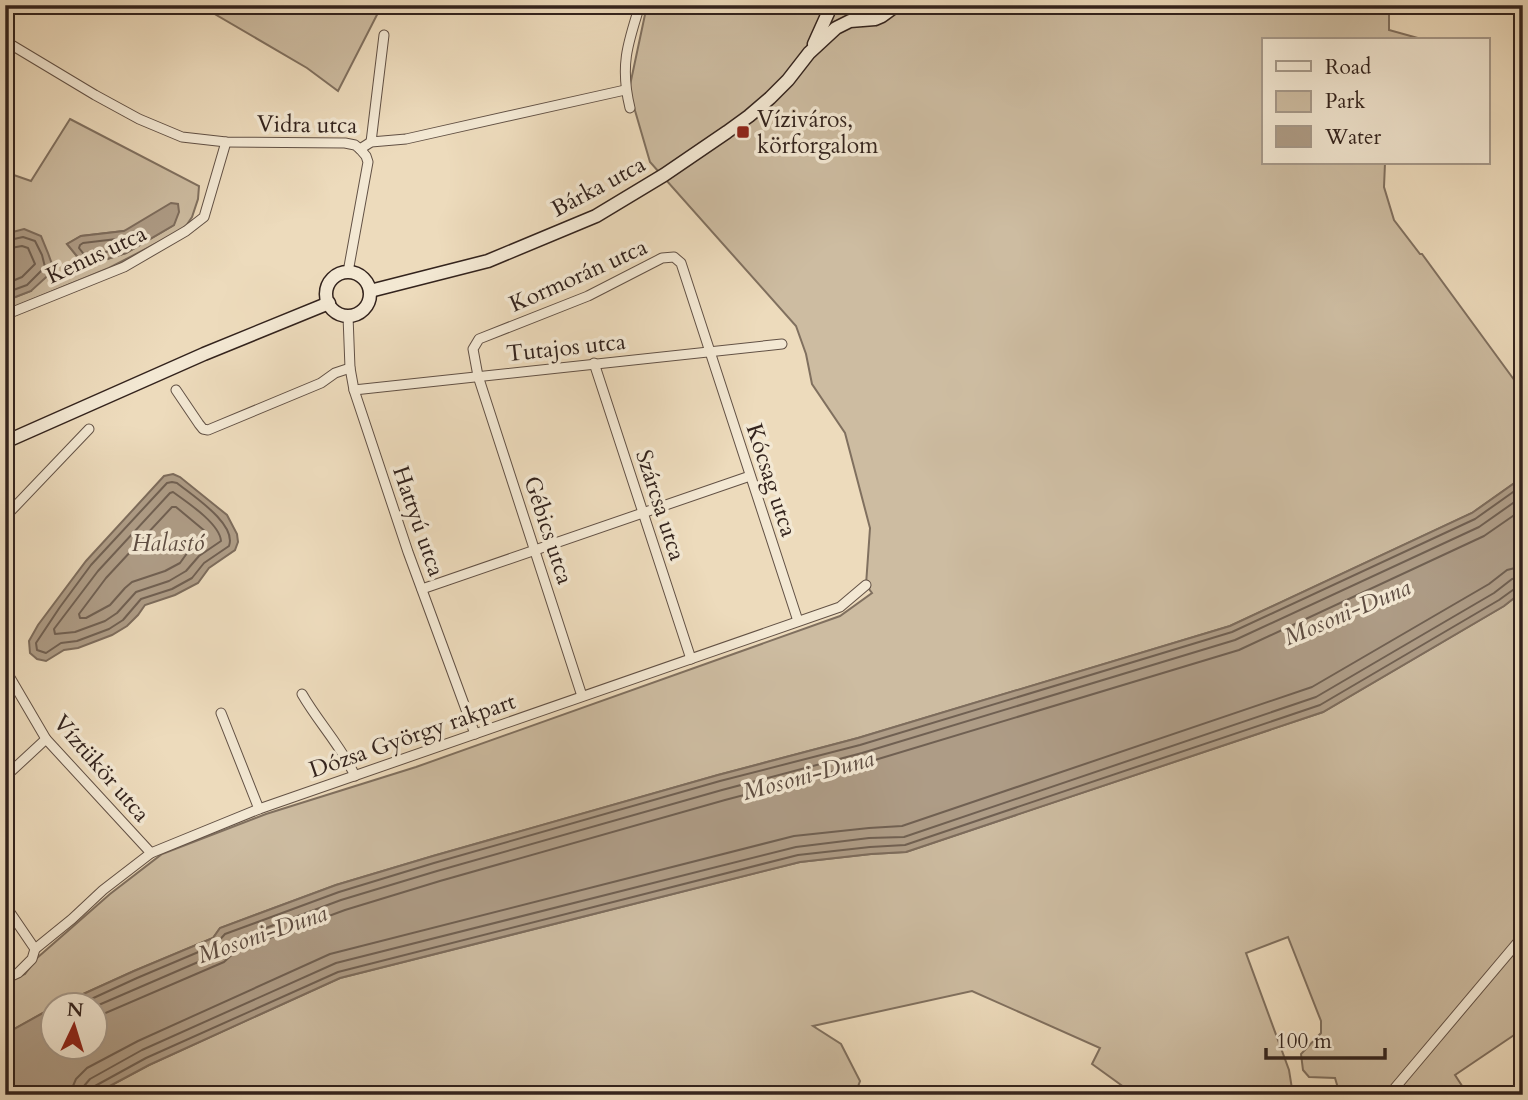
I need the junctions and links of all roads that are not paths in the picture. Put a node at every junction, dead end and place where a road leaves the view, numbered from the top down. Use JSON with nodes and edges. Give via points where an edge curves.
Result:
{"nodes":[{"id":1,"x":640,"y":5,"type":"edge"},
{"id":2,"x":828,"y":5,"type":"edge"},
{"id":3,"x":897,"y":5,"type":"edge"},
{"id":4,"x":861,"y":20,"type":"junction"},
{"id":5,"x":384,"y":35,"type":"dead end"},
{"id":6,"x":8,"y":43,"type":"edge"},
{"id":7,"x":5,"y":54,"type":"edge"},
{"id":8,"x":809,"y":54,"type":"junction"},
{"id":9,"x":625,"y":90,"type":"junction"},
{"id":10,"x":630,"y":108,"type":"dead end"},
{"id":11,"x":226,"y":142,"type":"junction"},
{"id":12,"x":371,"y":142,"type":"junction"},
{"id":13,"x":360,"y":149,"type":"junction"},
{"id":14,"x":348,"y":272,"type":"junction"},
{"id":15,"x":370,"y":290,"type":"junction"},
{"id":16,"x":329,"y":303,"type":"junction"},
{"id":17,"x":5,"y":315,"type":"edge"},
{"id":18,"x":348,"y":316,"type":"junction"},
{"id":19,"x":782,"y":344,"type":"dead end"},
{"id":20,"x":710,"y":351,"type":"junction"},
{"id":21,"x":594,"y":363,"type":"junction"},
{"id":22,"x":350,"y":368,"type":"junction"},
{"id":23,"x":478,"y":376,"type":"junction"},
{"id":24,"x":176,"y":390,"type":"dead end"},
{"id":25,"x":354,"y":390,"type":"junction"},
{"id":26,"x":89,"y":429,"type":"dead end"},
{"id":27,"x":5,"y":442,"type":"edge"},
{"id":28,"x":750,"y":476,"type":"junction"},
{"id":29,"x":643,"y":513,"type":"junction"},
{"id":30,"x":5,"y":517,"type":"edge"},
{"id":31,"x":536,"y":550,"type":"junction"},
{"id":32,"x":866,"y":585,"type":"dead end"},
{"id":33,"x":422,"y":589,"type":"junction"},
{"id":34,"x":798,"y":621,"type":"junction"},
{"id":35,"x":691,"y":659,"type":"junction"},
{"id":36,"x":5,"y":669,"type":"edge"},
{"id":37,"x":302,"y":694,"type":"dead end"},
{"id":38,"x":582,"y":696,"type":"junction"},
{"id":39,"x":221,"y":713,"type":"dead end"},
{"id":40,"x":475,"y":734,"type":"junction"},
{"id":41,"x":46,"y":739,"type":"junction"},
{"id":42,"x":355,"y":776,"type":"junction"},
{"id":43,"x":5,"y":777,"type":"edge"},
{"id":44,"x":260,"y":809,"type":"junction"},
{"id":45,"x":151,"y":853,"type":"junction"},
{"id":46,"x":5,"y":905,"type":"edge"},
{"id":47,"x":1523,"y":936,"type":"edge"},
{"id":48,"x":35,"y":949,"type":"junction"},
{"id":49,"x":5,"y":979,"type":"edge"},
{"id":50,"x":1389,"y":1095,"type":"edge"}],
"edges":[{"from":1,"to":9,"type":"street","via":[[628,43]]},
{"from":2,"to":4,"type":"street"},
{"from":2,"to":8,"type":"street"},
{"from":3,"to":4,"type":"street","via":[[882,16]]},
{"from":4,"to":8,"type":"street","via":[[836,28]]},
{"from":5,"to":12,"type":"street"},
{"from":6,"to":7,"type":"street"},
{"from":6,"to":11,"type":"street","name":"Vidra utca","via":[[139,119],[182,137]]},
{"from":8,"to":15,"type":"street","name":"Bárka utca","via":[[770,98],[727,132],[596,216],[488,261]]},
{"from":9,"to":10,"type":"street"},
{"from":9,"to":12,"type":"street","name":"Vidra utca","via":[[406,139]]},
{"from":11,"to":13,"type":"street","name":"Vidra utca","via":[[345,143]]},
{"from":11,"to":17,"type":"street","name":"Kenus utca","via":[[204,217],[124,267]]},
{"from":12,"to":13,"type":"street","name":"Vidra utca"},
{"from":13,"to":14,"type":"street","via":[[368,162]]},
{"from":14,"to":15,"type":"street","via":[[364,278]]},
{"from":14,"to":16,"type":"street","via":[[338,274],[329,284]]},
{"from":15,"to":18,"type":"street","via":[[364,309]]},
{"from":16,"to":18,"type":"street"},
{"from":16,"to":27,"type":"street"},
{"from":18,"to":22,"type":"street","name":"Hattyú utca"},
{"from":19,"to":20,"type":"street","name":"Tutajos utca"},
{"from":20,"to":21,"type":"street","name":"Tutajos utca"},
{"from":20,"to":23,"type":"street","name":"Kormorán utca","via":[[681,263],[674,257],[662,258],[588,296],[479,339],[473,349]]},
{"from":20,"to":28,"type":"street","name":"Kócsag utca"},
{"from":21,"to":23,"type":"street","name":"Tutajos utca"},
{"from":21,"to":29,"type":"street","name":"Szárcsa utca"},
{"from":22,"to":24,"type":"street","via":[[208,430],[198,424]]},
{"from":22,"to":25,"type":"street","name":"Hattyú utca"},
{"from":23,"to":25,"type":"street","name":"Tutajos utca"},
{"from":23,"to":31,"type":"street","name":"Gébics utca"},
{"from":25,"to":33,"type":"street","name":"Hattyú utca"},
{"from":26,"to":30,"type":"street"},
{"from":28,"to":29,"type":"street"},
{"from":28,"to":34,"type":"street","name":"Kócsag utca"},
{"from":29,"to":31,"type":"street"},
{"from":29,"to":35,"type":"street","name":"Szárcsa utca"},
{"from":31,"to":33,"type":"street"},
{"from":31,"to":38,"type":"street","name":"Gébics utca"},
{"from":32,"to":34,"type":"street","name":"Dózsa György rakpart","via":[[840,607]]},
{"from":33,"to":40,"type":"street","name":"Hattyú utca"},
{"from":34,"to":35,"type":"street","name":"Dózsa György rakpart"},
{"from":35,"to":38,"type":"street","name":"Dózsa György rakpart"},
{"from":36,"to":41,"type":"street","name":"Víztükör utca"},
{"from":37,"to":42,"type":"street"},
{"from":38,"to":40,"type":"street","name":"Dózsa György rakpart"},
{"from":39,"to":44,"type":"street"},
{"from":40,"to":42,"type":"street","name":"Dózsa György rakpart"},
{"from":41,"to":43,"type":"street"},
{"from":41,"to":45,"type":"street","name":"Víztükör utca"},
{"from":42,"to":44,"type":"street","name":"Dózsa György rakpart"},
{"from":44,"to":45,"type":"street","name":"Dózsa György rakpart"},
{"from":45,"to":48,"type":"street","name":"Dózsa György rakpart"},
{"from":46,"to":48,"type":"street"},
{"from":47,"to":50,"type":"street"},
{"from":48,"to":49,"type":"street","name":"Dózsa György rakpart","via":[[18,973]]}]}
